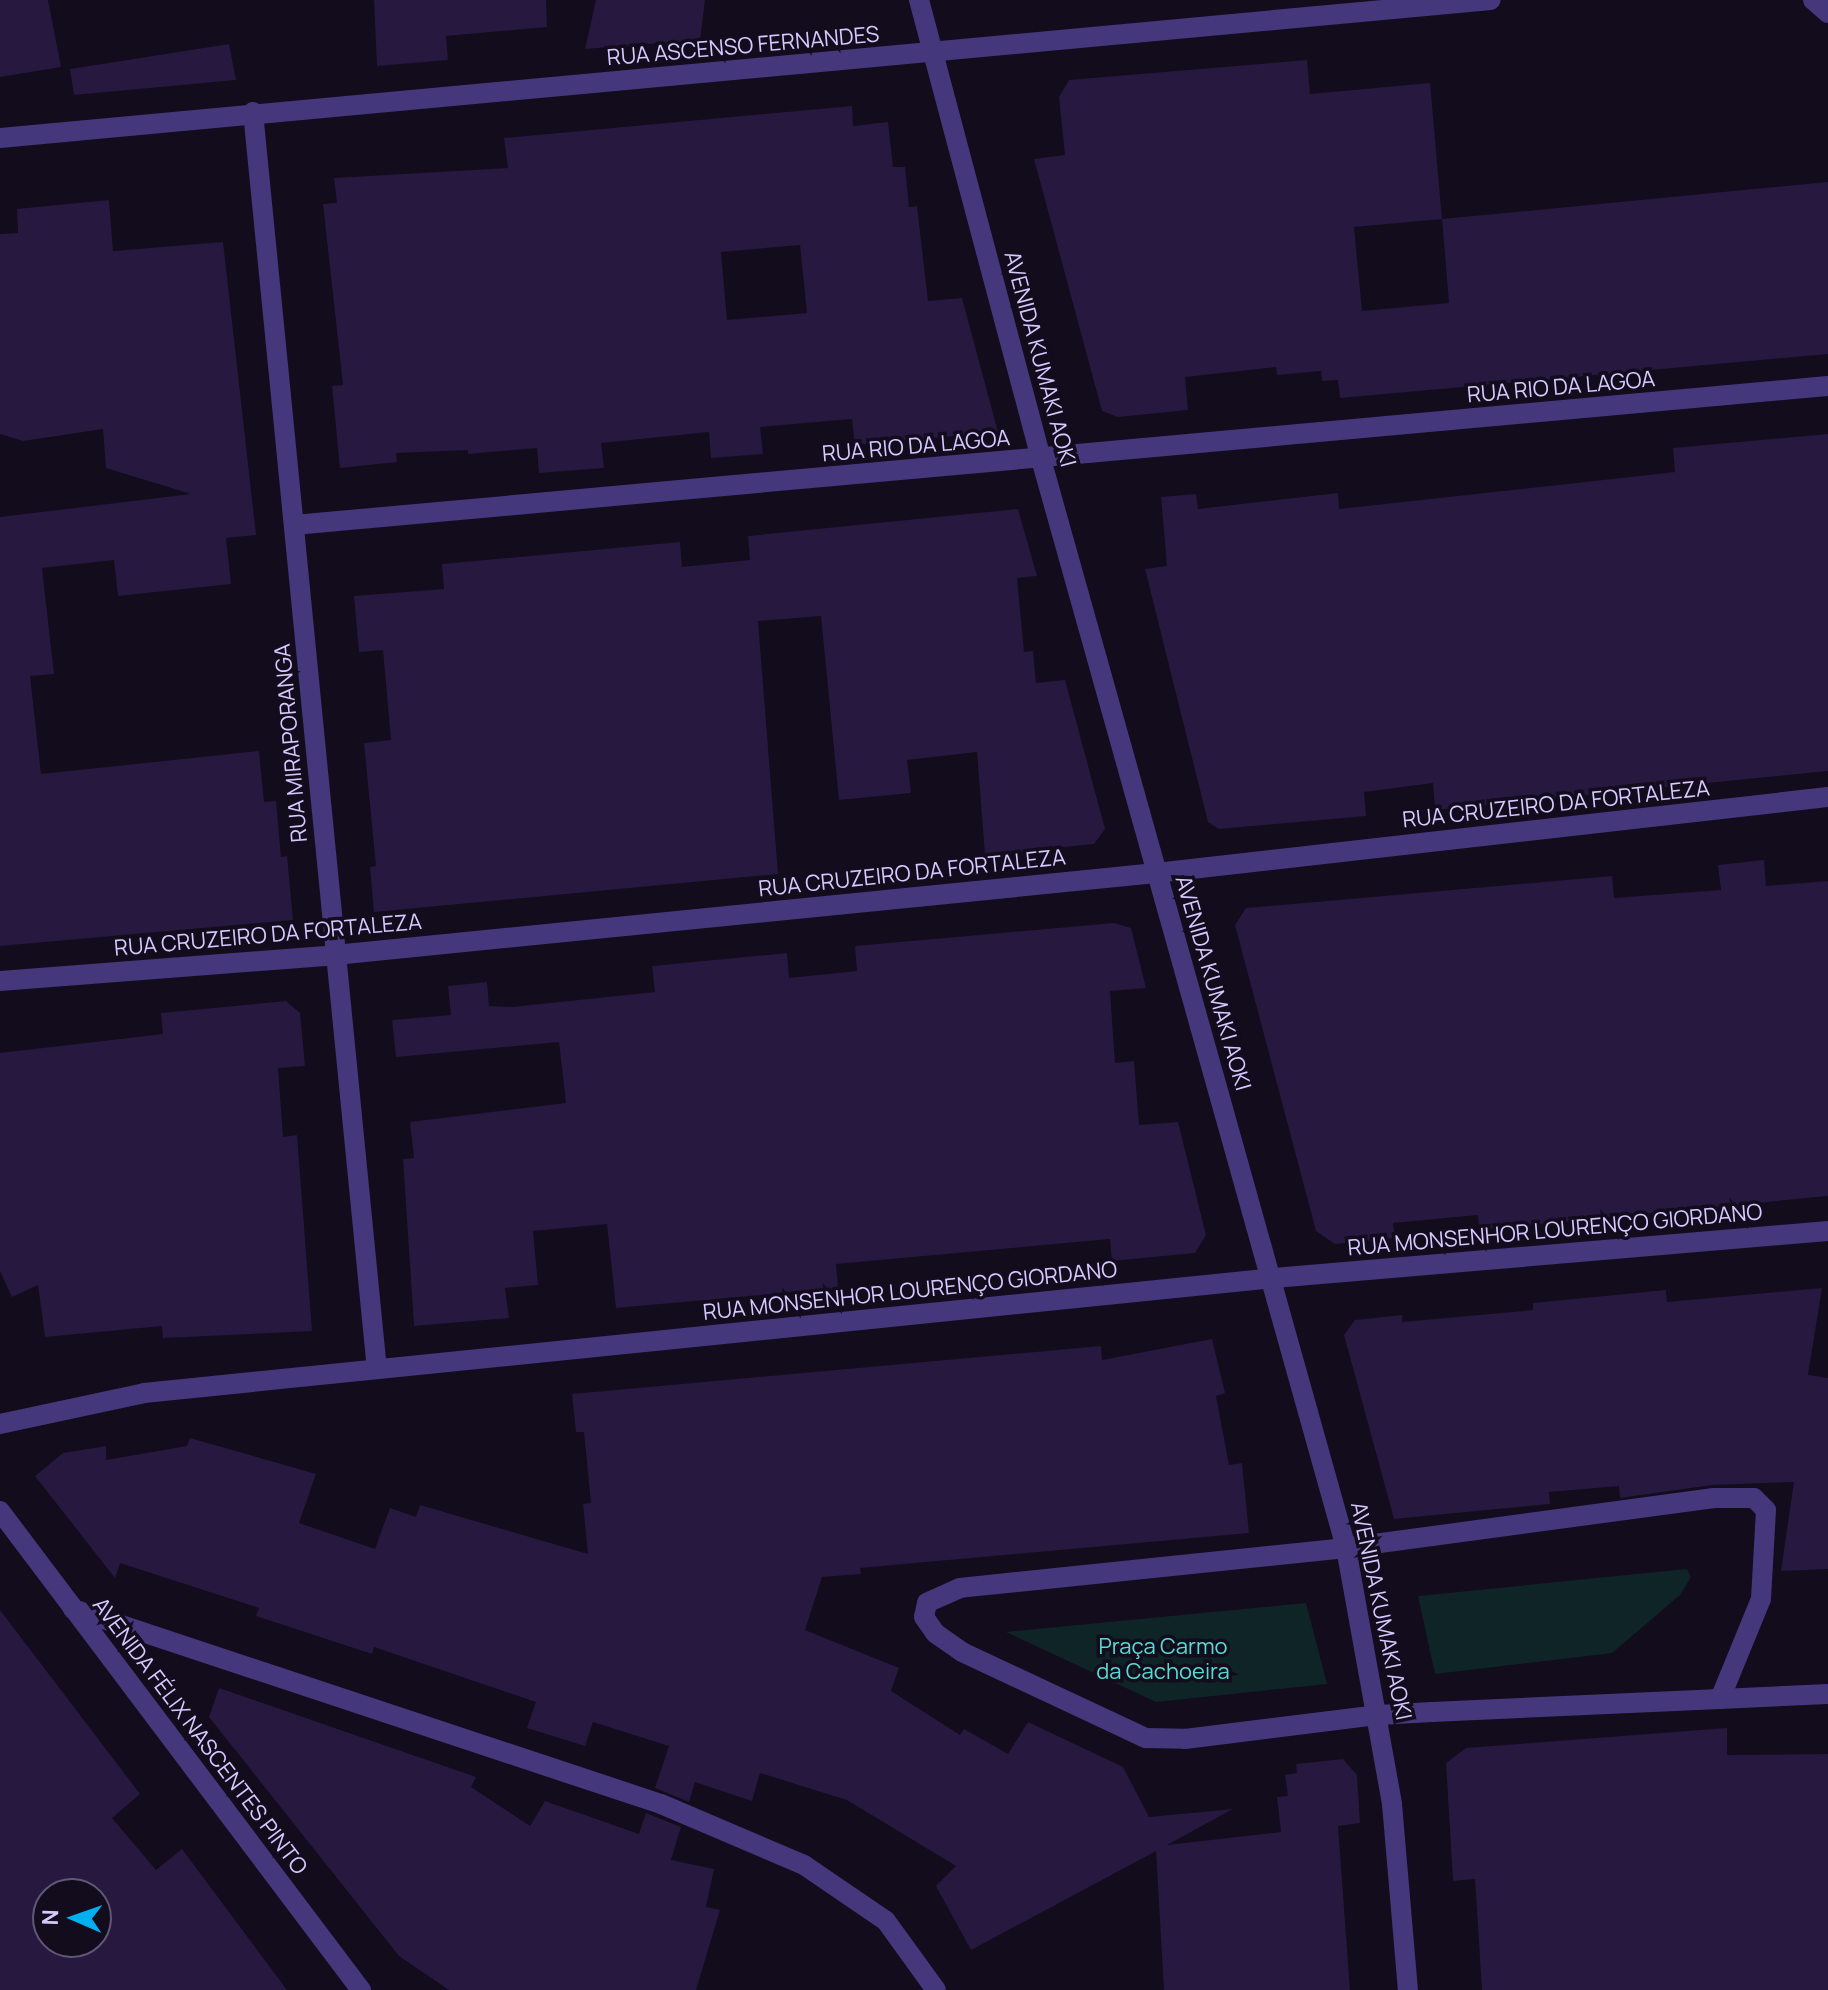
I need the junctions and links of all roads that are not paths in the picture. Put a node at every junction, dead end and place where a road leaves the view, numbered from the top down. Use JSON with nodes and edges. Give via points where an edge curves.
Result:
{"nodes":[{"id":1,"x":919,"y":0,"type":"edge"},
{"id":2,"x":1491,"y":0,"type":"edge"},
{"id":3,"x":1813,"y":0,"type":"edge"},
{"id":4,"x":1828,"y":13,"type":"edge"},
{"id":5,"x":934,"y":52,"type":"junction"},
{"id":6,"x":253,"y":112,"type":"junction"},
{"id":7,"x":0,"y":138,"type":"edge"},
{"id":8,"x":1828,"y":386,"type":"edge"},
{"id":9,"x":1041,"y":459,"type":"junction"},
{"id":10,"x":294,"y":525,"type":"junction"},
{"id":11,"x":1828,"y":797,"type":"edge"},
{"id":12,"x":1156,"y":873,"type":"junction"},
{"id":13,"x":335,"y":955,"type":"junction"},
{"id":14,"x":0,"y":981,"type":"edge"},
{"id":15,"x":1828,"y":1231,"type":"edge"},
{"id":16,"x":1274,"y":1278,"type":"junction"},
{"id":17,"x":377,"y":1369,"type":"junction"},
{"id":18,"x":0,"y":1424,"type":"edge"},
{"id":19,"x":0,"y":1511,"type":"edge"},
{"id":20,"x":1346,"y":1548,"type":"junction"},
{"id":21,"x":73,"y":1609,"type":"junction"},
{"id":22,"x":1828,"y":1694,"type":"edge"},
{"id":23,"x":1720,"y":1699,"type":"junction"},
{"id":24,"x":1379,"y":1715,"type":"junction"},
{"id":25,"x":361,"y":1990,"type":"edge"},
{"id":26,"x":936,"y":1990,"type":"edge"},
{"id":27,"x":1408,"y":1990,"type":"edge"}],
"edges":[{"from":1,"to":5,"type":"street","name":"AVENIDA KUMAKI AOKI"},
{"from":2,"to":5,"type":"street","name":"RUA ASCENSO FERNANDES"},
{"from":3,"to":4,"type":"street"},
{"from":5,"to":6,"type":"street","name":"RUA ASCENSO FERNANDES"},
{"from":5,"to":9,"type":"street","name":"AVENIDA KUMAKI AOKI"},
{"from":6,"to":7,"type":"street","name":"RUA ASCENSO FERNANDES"},
{"from":6,"to":10,"type":"street","name":"RUA MIRAPORANGA"},
{"from":8,"to":9,"type":"street","name":"RUA RIO DA LAGOA"},
{"from":9,"to":10,"type":"street","name":"RUA RIO DA LAGOA"},
{"from":9,"to":12,"type":"street","name":"AVENIDA KUMAKI AOKI"},
{"from":10,"to":13,"type":"street","name":"RUA MIRAPORANGA"},
{"from":11,"to":12,"type":"street","name":"RUA CRUZEIRO DA FORTALEZA"},
{"from":12,"to":13,"type":"street","name":"RUA CRUZEIRO DA FORTALEZA"},
{"from":12,"to":16,"type":"street","name":"AVENIDA KUMAKI AOKI"},
{"from":13,"to":14,"type":"street","name":"RUA CRUZEIRO DA FORTALEZA"},
{"from":13,"to":17,"type":"street","name":"RUA MIRAPORANGA"},
{"from":15,"to":16,"type":"street","name":"RUA MONSENHOR LOURENÇO GIORDANO"},
{"from":16,"to":17,"type":"street","name":"RUA MONSENHOR LOURENÇO GIORDANO"},
{"from":16,"to":20,"type":"street","name":"AVENIDA KUMAKI AOKI"},
{"from":17,"to":18,"type":"street","name":"RUA MONSENHOR LOURENÇO GIORDANO","via":[[144,1393]]},
{"from":19,"to":21,"type":"street","name":"AVENIDA FÉLIX NASCENTES PINTO"},
{"from":20,"to":23,"type":"street","via":[[1714,1498],[1754,1498],[1766,1510],[1761,1599]]},
{"from":20,"to":24,"type":"street","name":"AVENIDA KUMAKI AOKI"},
{"from":20,"to":24,"type":"street","via":[[960,1588],[927,1603],[924,1617],[935,1633],[962,1652],[1146,1738],[1185,1739]]},
{"from":21,"to":25,"type":"street","name":"AVENIDA FÉLIX NASCENTES PINTO"},
{"from":21,"to":26,"type":"street","via":[[661,1804],[804,1865],[886,1921]]},
{"from":22,"to":23,"type":"street"},
{"from":23,"to":24,"type":"street"},
{"from":24,"to":27,"type":"street","name":"AVENIDA KUMAKI AOKI"}]}
